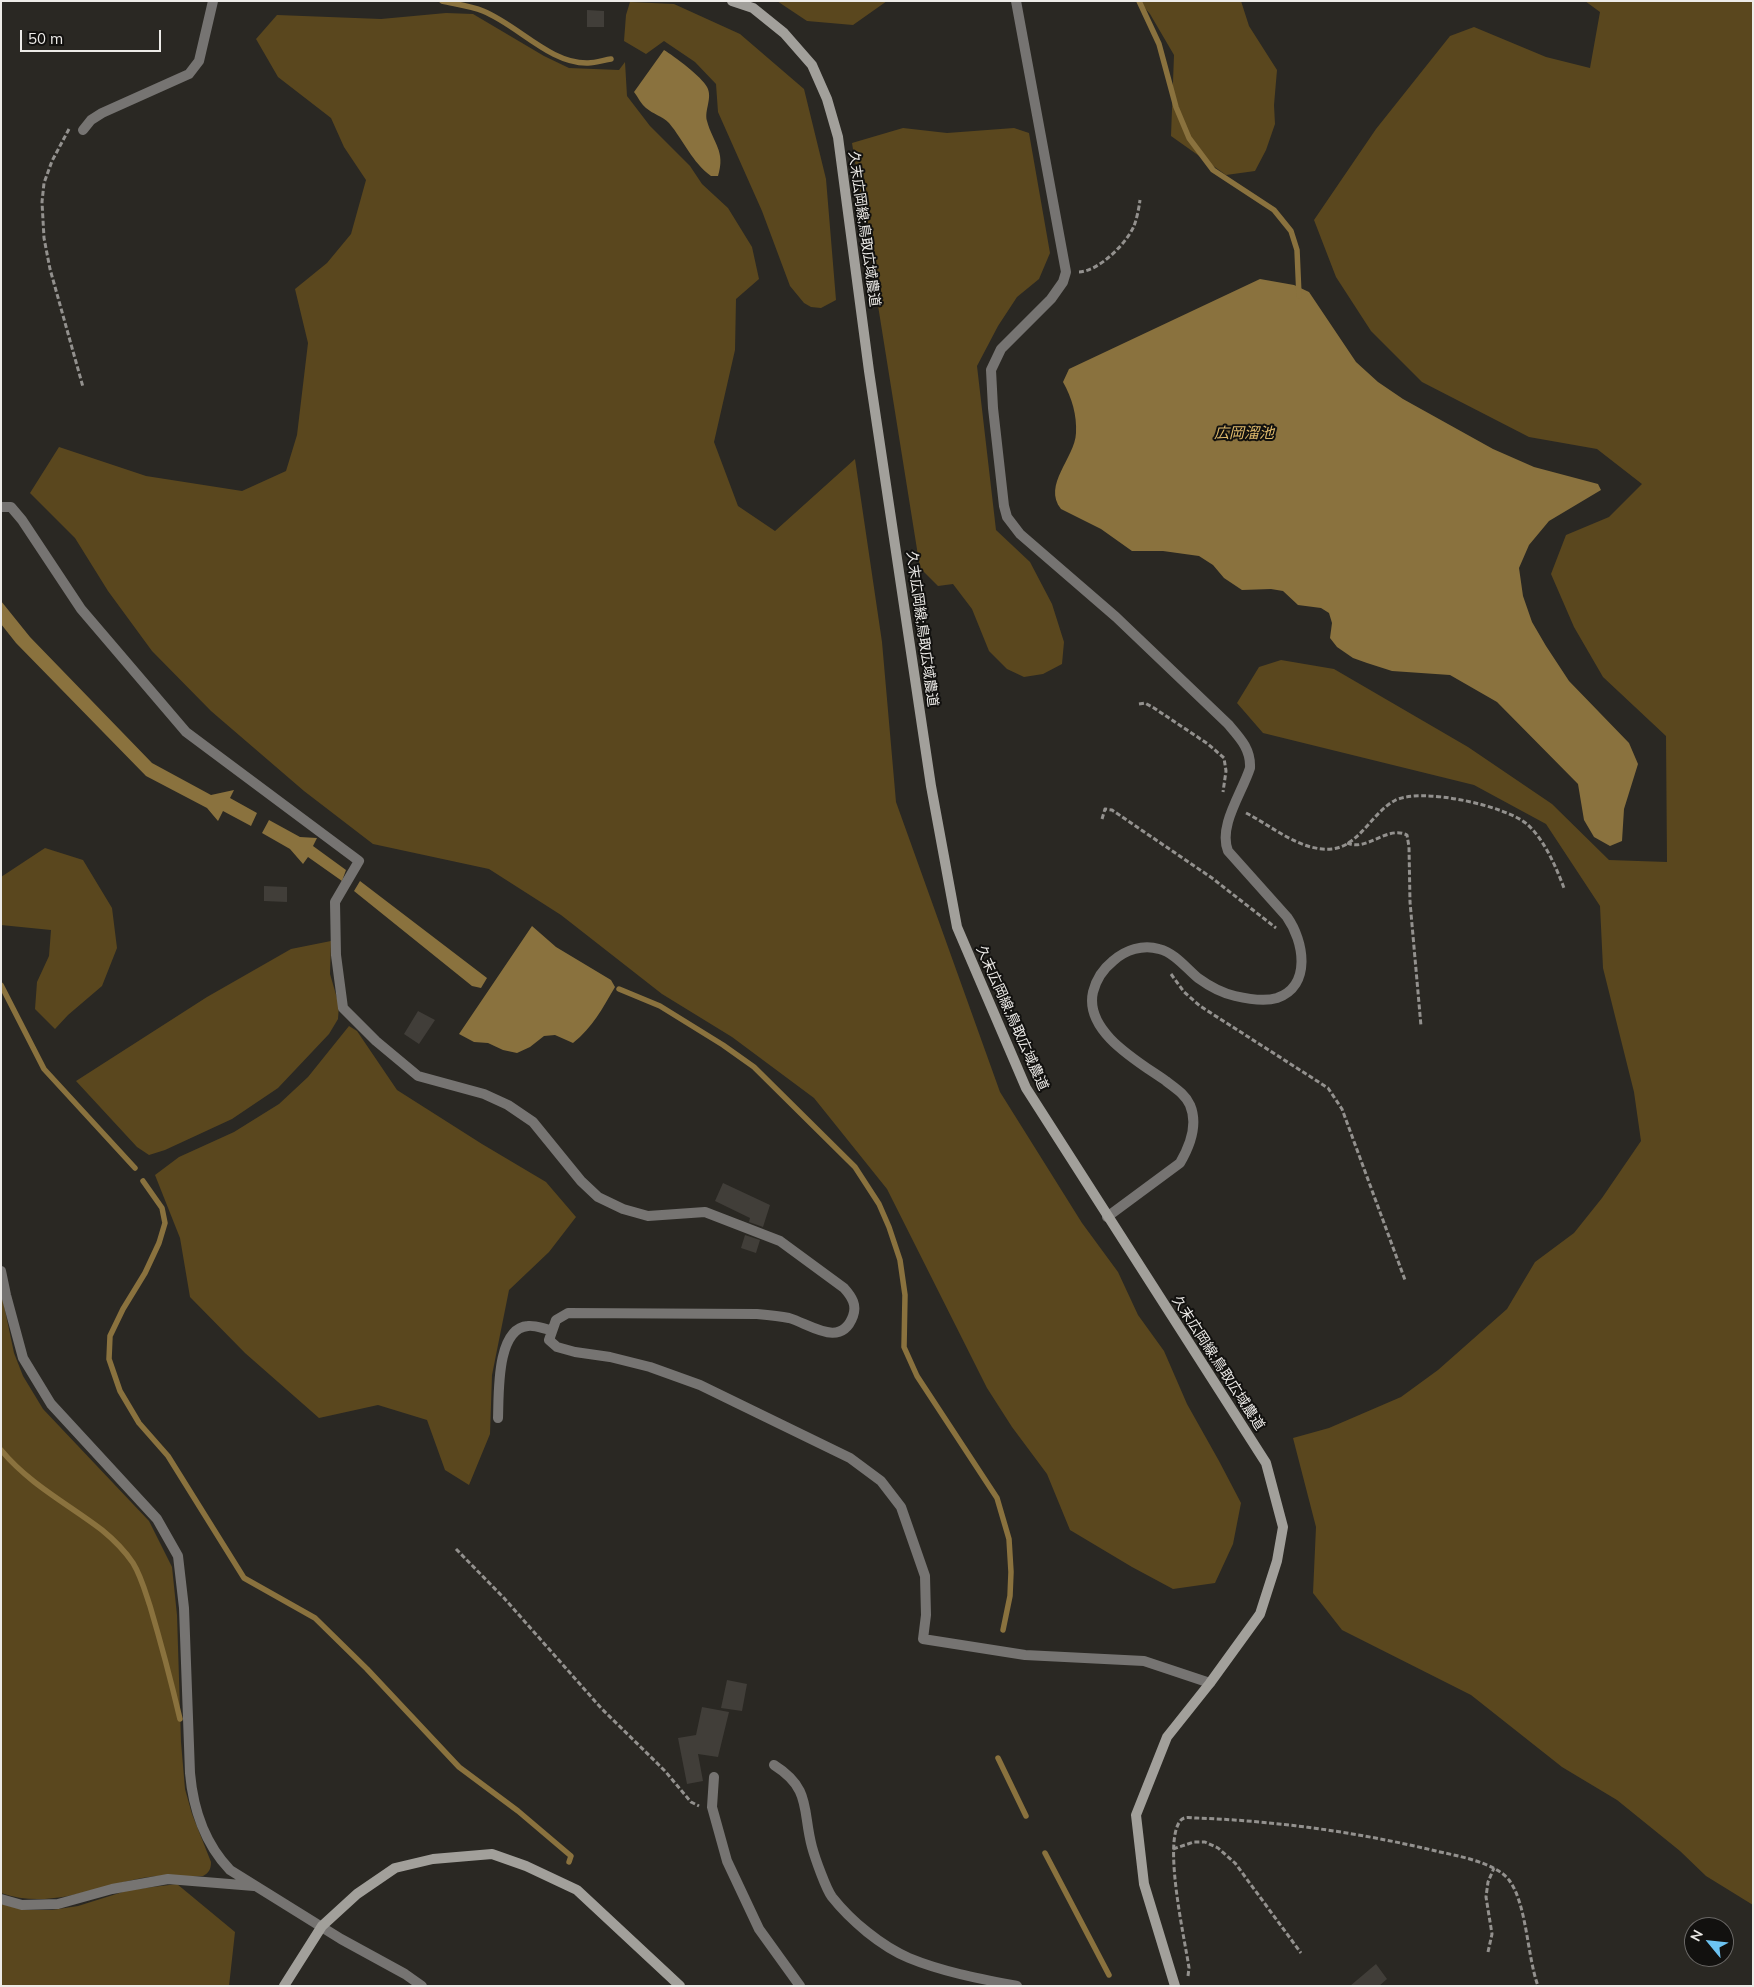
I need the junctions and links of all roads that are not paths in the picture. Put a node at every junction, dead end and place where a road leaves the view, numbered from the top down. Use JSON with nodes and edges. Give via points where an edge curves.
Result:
{"nodes":[{"id":1,"x":213,"y":1,"type":"edge"},
{"id":2,"x":732,"y":1,"type":"edge"},
{"id":3,"x":1016,"y":1,"type":"edge"},
{"id":4,"x":84,"y":128,"type":"road end"},
{"id":5,"x":1,"y":507,"type":"edge"},
{"id":6,"x":1107,"y":1217,"type":"junction"},
{"id":7,"x":1,"y":1271,"type":"edge"},
{"id":8,"x":551,"y":1330,"type":"junction"},
{"id":9,"x":498,"y":1418,"type":"dead end"},
{"id":10,"x":1210,"y":1683,"type":"junction"},
{"id":11,"x":774,"y":1765,"type":"dead end"},
{"id":12,"x":714,"y":1777,"type":"dead end"},
{"id":13,"x":256,"y":1886,"type":"junction"},
{"id":14,"x":1,"y":1899,"type":"edge"},
{"id":15,"x":322,"y":1926,"type":"junction"},
{"id":16,"x":284,"y":1986,"type":"edge"},
{"id":17,"x":422,"y":1986,"type":"edge"},
{"id":18,"x":680,"y":1986,"type":"edge"},
{"id":19,"x":800,"y":1986,"type":"edge"},
{"id":20,"x":1017,"y":1986,"type":"edge"},
{"id":21,"x":1175,"y":1986,"type":"edge"}],
"edges":[{"from":1,"to":4,"type":"street","via":[[199,61],[189,74],[102,112]]},
{"from":2,"to":6,"type":"street","name":"久末広岡線;鳥取広域農道","via":[[753,8],[784,33],[812,64],[827,99],[838,137],[929,776],[956,927],[1026,1088]]},
{"from":3,"to":6,"type":"street","via":[[1066,272],[1051,299],[1001,349],[991,370],[1007,517],[1020,534],[1116,617],[1243,741],[1250,768],[1234,807],[1225,843],[1228,851],[1287,917],[1296,931],[1302,952],[1295,984],[1287,993],[1268,1000],[1237,996],[1218,989],[1200,980],[1177,959],[1152,947],[1121,954],[1104,970],[1096,982],[1092,1004],[1102,1029],[1180,1092],[1190,1106],[1192,1131],[1180,1163]]},
{"from":5,"to":8,"type":"street","via":[[11,507],[22,520],[80,610],[186,732],[359,860],[335,902],[336,955],[343,1008],[376,1041],[418,1076],[484,1094],[533,1122],[598,1197],[623,1210],[648,1216],[705,1212],[780,1241],[844,1288],[852,1297],[855,1309],[845,1328],[828,1334],[788,1318],[758,1314],[568,1313],[556,1320]]},
{"from":6,"to":10,"type":"street","name":"久末広岡線;鳥取広域農道","via":[[1266,1463],[1283,1527],[1277,1561],[1260,1614]]},
{"from":7,"to":13,"type":"street","via":[[23,1358],[51,1404],[156,1519],[178,1556],[184,1616],[192,1798],[210,1844],[221,1860],[230,1870]]},
{"from":8,"to":9,"type":"street","via":[[528,1326],[515,1331],[505,1346]]},
{"from":8,"to":10,"type":"street","via":[[549,1340],[558,1347],[650,1367],[700,1385],[850,1458],[881,1480],[901,1507],[925,1576],[923,1639],[1025,1656],[1144,1661]]},
{"from":10,"to":21,"type":"street","name":"久末広岡線;鳥取広域農道","via":[[1167,1737],[1136,1815],[1144,1884]]},
{"from":11,"to":20,"type":"street","via":[[797,1783],[812,1848],[831,1895],[865,1932],[908,1958],[966,1976]]},
{"from":12,"to":19,"type":"street","via":[[712,1807],[727,1861],[759,1928]]},
{"from":13,"to":14,"type":"street","via":[[168,1880],[112,1889],[58,1904],[22,1905]]},
{"from":13,"to":15,"type":"street"},
{"from":15,"to":16,"type":"street"},
{"from":15,"to":17,"type":"street"},
{"from":15,"to":18,"type":"street","via":[[357,1894],[396,1868],[433,1859],[492,1854],[577,1890]]}]}
